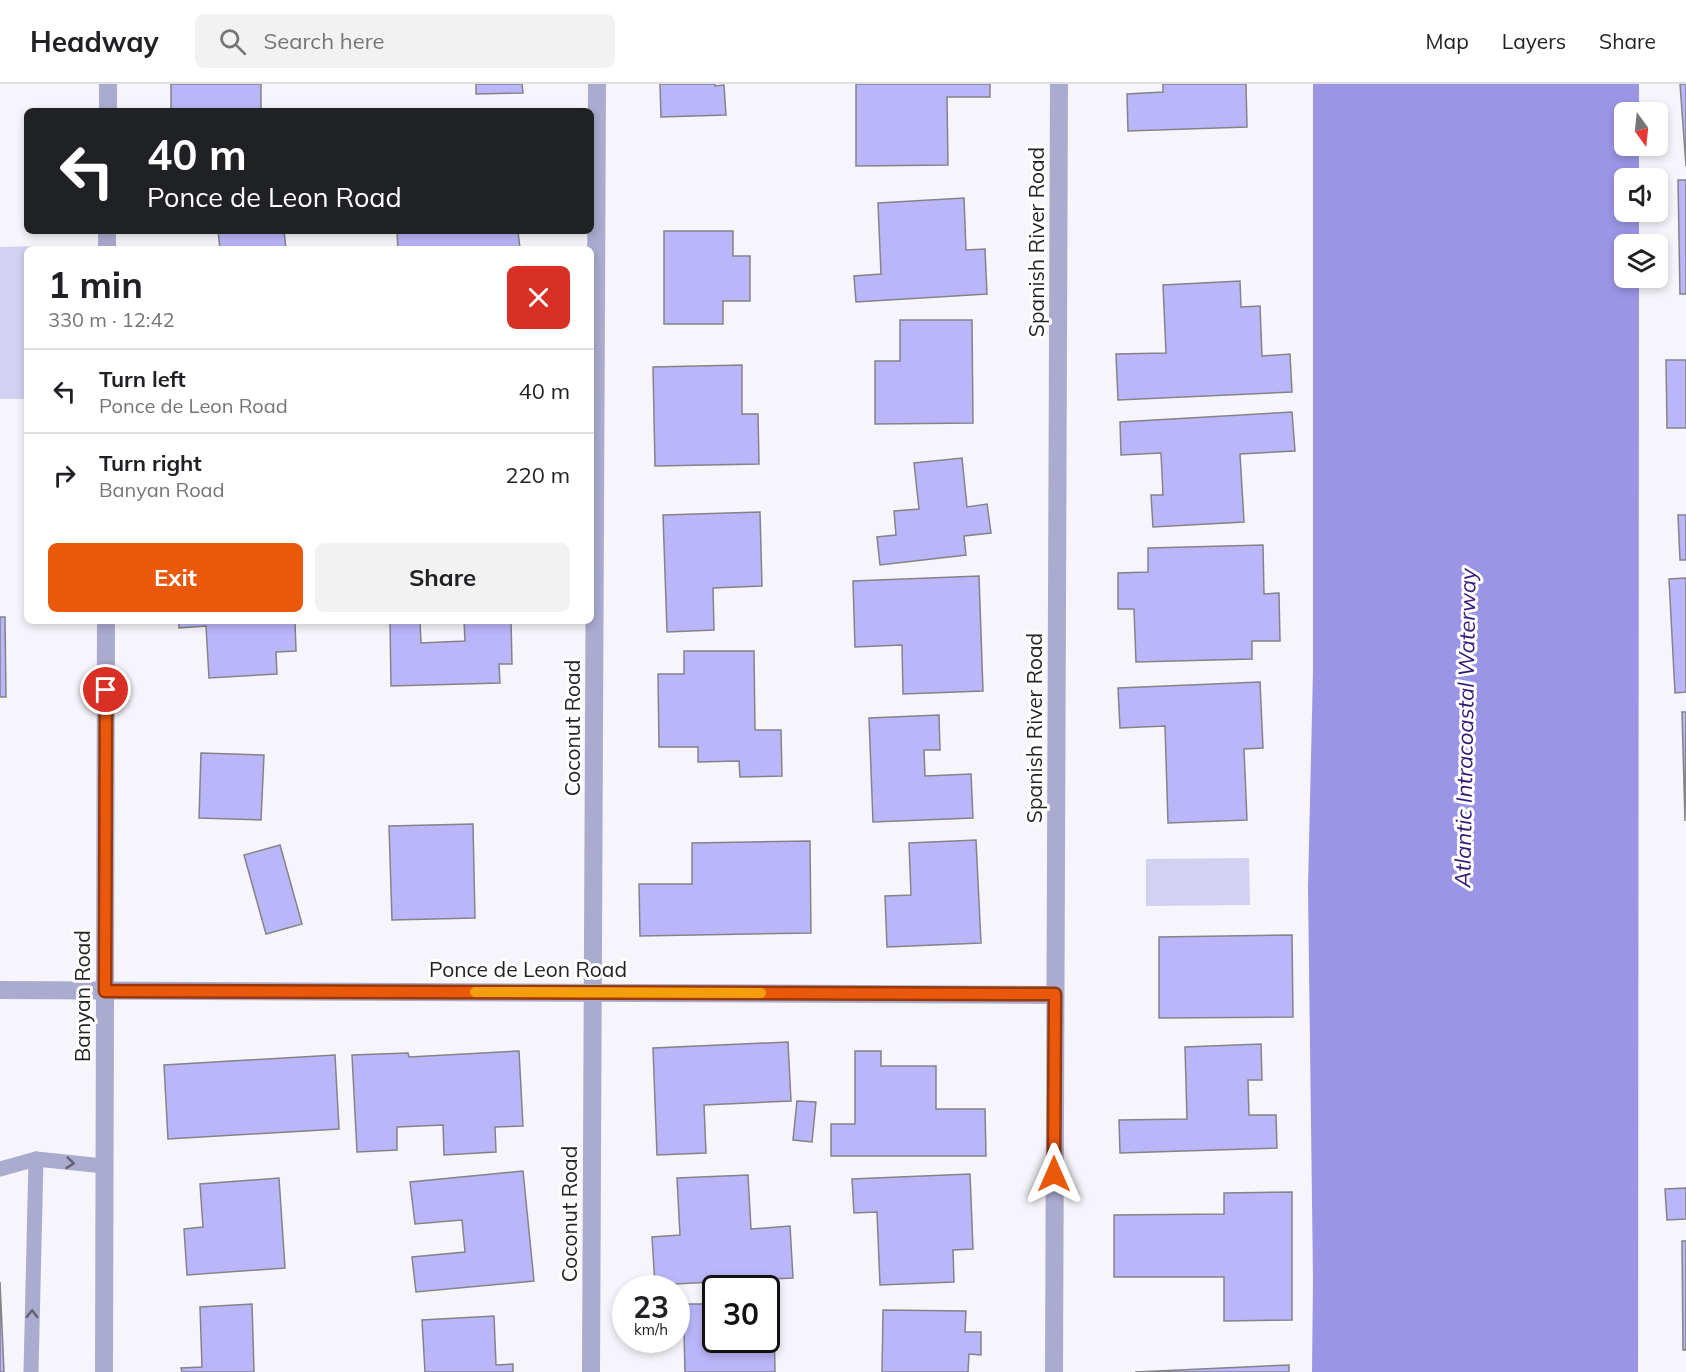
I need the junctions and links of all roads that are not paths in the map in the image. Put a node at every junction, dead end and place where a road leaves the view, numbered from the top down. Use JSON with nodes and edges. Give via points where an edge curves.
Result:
{"nodes":[{"id":1,"x":108,"y":84,"type":"edge"},
{"id":2,"x":597,"y":84,"type":"edge"},
{"id":3,"x":1059,"y":84,"type":"edge"},
{"id":4,"x":108,"y":108,"type":"edge"},
{"id":5,"x":106,"y":624,"type":"edge"},
{"id":6,"x":0,"y":990,"type":"edge"},
{"id":7,"x":105,"y":991,"type":"junction"},
{"id":8,"x":593,"y":993,"type":"junction"},
{"id":9,"x":1055,"y":994,"type":"junction"},
{"id":10,"x":36,"y":1159,"type":"junction"},
{"id":11,"x":104,"y":1166,"type":"junction"},
{"id":12,"x":0,"y":1169,"type":"edge"},
{"id":13,"x":31,"y":1372,"type":"edge"},
{"id":14,"x":104,"y":1372,"type":"edge"},
{"id":15,"x":591,"y":1372,"type":"edge"},
{"id":16,"x":1054,"y":1372,"type":"edge"}],
"edges":[{"from":1,"to":4,"type":"street"},
{"from":2,"to":8,"type":"street","name":"Coconut Road"},
{"from":3,"to":9,"type":"street","name":"Spanish River Road"},
{"from":5,"to":7,"type":"street","name":"Banyan Road"},
{"from":6,"to":7,"type":"street","name":"Ponce de Leon Road"},
{"from":7,"to":8,"type":"street","name":"Ponce de Leon Road"},
{"from":7,"to":11,"type":"street","name":"Banyan Road"},
{"from":8,"to":9,"type":"street","name":"Ponce de Leon Road"},
{"from":8,"to":15,"type":"street","name":"Coconut Road"},
{"from":9,"to":16,"type":"street","name":"Spanish River Road"},
{"from":10,"to":11,"type":"lane","one_way":true},
{"from":10,"to":12,"type":"lane"},
{"from":13,"to":10,"type":"lane","one_way":true},
{"from":11,"to":14,"type":"street","name":"Banyan Road"}]}
